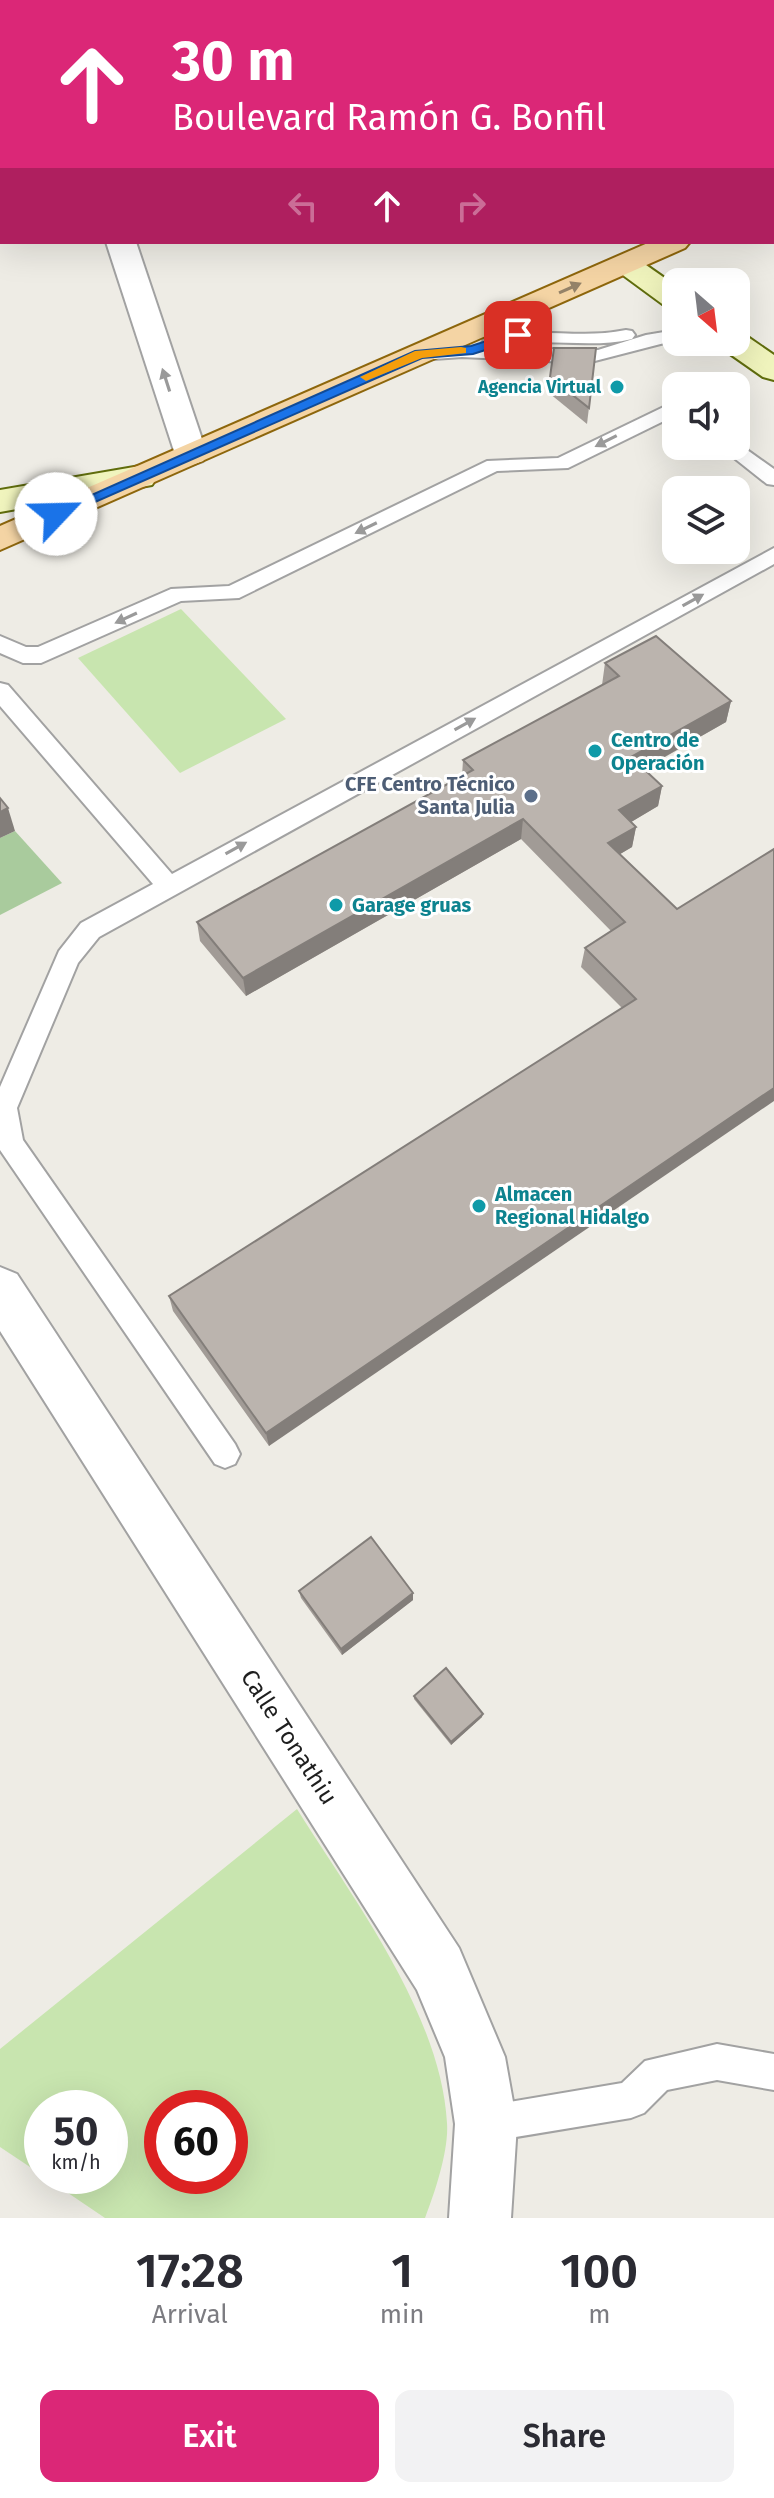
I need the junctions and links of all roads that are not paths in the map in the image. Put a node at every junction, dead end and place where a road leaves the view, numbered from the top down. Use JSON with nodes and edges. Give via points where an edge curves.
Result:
{"nodes":[{"id":1,"x":122,"y":244,"type":"edge"},
{"id":2,"x":651,"y":253,"type":"edge"},
{"id":3,"x":675,"y":268,"type":"edge"},
{"id":4,"x":662,"y":274,"type":"edge"},
{"id":5,"x":662,"y":326,"type":"edge"},
{"id":6,"x":750,"y":331,"type":"edge"},
{"id":7,"x":774,"y":335,"type":"edge"},
{"id":8,"x":662,"y":337,"type":"edge"},
{"id":9,"x":750,"y":340,"type":"edge"},
{"id":10,"x":473,"y":350,"type":"junction"},
{"id":11,"x":420,"y":354,"type":"junction"},
{"id":12,"x":774,"y":370,"type":"edge"},
{"id":13,"x":662,"y":414,"type":"edge"},
{"id":14,"x":191,"y":454,"type":"junction"},
{"id":15,"x":748,"y":460,"type":"edge"},
{"id":16,"x":140,"y":477,"type":"junction"},
{"id":17,"x":774,"y":479,"type":"edge"},
{"id":18,"x":0,"y":501,"type":"edge"},
{"id":19,"x":0,"y":539,"type":"edge"},
{"id":20,"x":774,"y":555,"type":"edge"},
{"id":21,"x":0,"y":644,"type":"edge"},
{"id":22,"x":0,"y":650,"type":"edge"},
{"id":23,"x":1,"y":691,"type":"edge"},
{"id":24,"x":168,"y":886,"type":"junction"},
{"id":25,"x":0,"y":1289,"type":"edge"},
{"id":26,"x":225,"y":1454,"type":"dead end"},
{"id":27,"x":774,"y":2072,"type":"edge"},
{"id":28,"x":486,"y":2124,"type":"junction"},
{"id":29,"x":480,"y":2218,"type":"edge"}],
"edges":[{"from":14,"to":1,"type":"street","one_way":true},
{"from":2,"to":3,"type":"street"},
{"from":2,"to":4,"type":"street"},
{"from":11,"to":2,"type":"main road","one_way":true},
{"from":5,"to":10,"type":"lane","via":[[602,339],[518,335]]},
{"from":6,"to":7,"type":"street"},
{"from":8,"to":10,"type":"lane","via":[[588,358]]},
{"from":9,"to":12,"type":"street"},
{"from":10,"to":11,"type":"lane"},
{"from":11,"to":14,"type":"main road"},
{"from":13,"to":21,"type":"lane","one_way":true,"via":[[561,464],[494,465],[232,593],[178,594],[41,655],[23,655]]},
{"from":14,"to":16,"type":"main road"},
{"from":15,"to":17,"type":"lane"},
{"from":16,"to":18,"type":"street"},
{"from":16,"to":19,"type":"main road"},
{"from":24,"to":20,"type":"lane","one_way":true},
{"from":22,"to":23,"type":"lane"},
{"from":23,"to":24,"type":"lane"},
{"from":24,"to":26,"type":"lane","via":[[90,930],[68,958],[4,1108],[10,1143]]},
{"from":25,"to":28,"type":"street","name":"Calle Tonathiu","via":[[438,1969],[475,2057]]},
{"from":27,"to":28,"type":"lane","via":[[717,2062],[658,2074],[631,2100]]},
{"from":28,"to":29,"type":"street","name":"Calle Tonathiu"}]}
